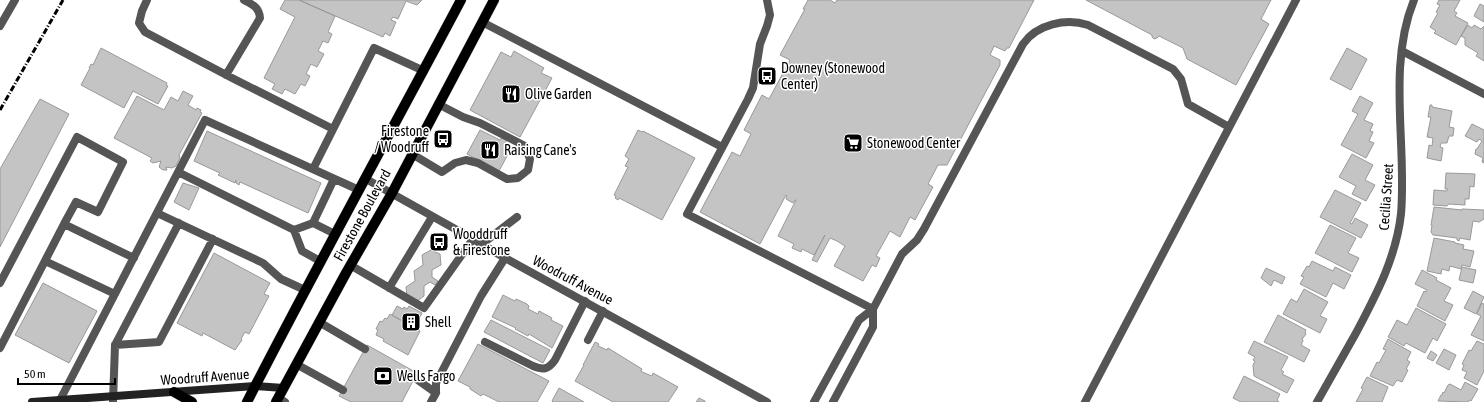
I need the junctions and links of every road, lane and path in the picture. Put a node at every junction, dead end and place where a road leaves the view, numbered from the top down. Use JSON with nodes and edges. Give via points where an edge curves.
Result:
{"nodes":[{"id":1,"x":15,"y":0,"type":"edge"},
{"id":2,"x":147,"y":0,"type":"edge"},
{"id":3,"x":244,"y":0,"type":"edge"},
{"id":4,"x":461,"y":0,"type":"edge"},
{"id":5,"x":494,"y":0,"type":"edge"},
{"id":6,"x":767,"y":0,"type":"edge"},
{"id":7,"x":1296,"y":0,"type":"edge"},
{"id":8,"x":1414,"y":0,"type":"edge"},
{"id":9,"x":482,"y":22,"type":"junction"},
{"id":10,"x":0,"y":26,"type":"edge"},
{"id":11,"x":1402,"y":51,"type":"junction"},
{"id":12,"x":424,"y":71,"type":"junction"},
{"id":13,"x":226,"y":75,"type":"junction"},
{"id":14,"x":1484,"y":94,"type":"edge"},
{"id":15,"x":438,"y":104,"type":"junction"},
{"id":16,"x":1229,"y":127,"type":"junction"},
{"id":17,"x":333,"y":129,"type":"junction"},
{"id":18,"x":722,"y":147,"type":"junction"},
{"id":19,"x":412,"y":154,"type":"junction"},
{"id":20,"x":313,"y":169,"type":"junction"},
{"id":21,"x":178,"y":172,"type":"junction"},
{"id":22,"x":334,"y":179,"type":"junction"},
{"id":23,"x":366,"y":179,"type":"junction"},
{"id":24,"x":359,"y":190,"type":"junction"},
{"id":25,"x":392,"y":193,"type":"junction"},
{"id":26,"x":157,"y":213,"type":"junction"},
{"id":27,"x":432,"y":217,"type":"junction"},
{"id":28,"x":517,"y":217,"type":"dead end"},
{"id":29,"x":179,"y":223,"type":"junction"},
{"id":30,"x":313,"y":223,"type":"junction"},
{"id":31,"x":64,"y":224,"type":"junction"},
{"id":32,"x":294,"y":230,"type":"junction"},
{"id":33,"x":335,"y":234,"type":"junction"},
{"id":34,"x":473,"y":238,"type":"junction"},
{"id":35,"x":213,"y":239,"type":"junction"},
{"id":36,"x":482,"y":244,"type":"junction"},
{"id":37,"x":134,"y":258,"type":"junction"},
{"id":38,"x":505,"y":258,"type":"junction"},
{"id":39,"x":45,"y":261,"type":"junction"},
{"id":40,"x":320,"y":261,"type":"junction"},
{"id":41,"x":350,"y":265,"type":"junction"},
{"id":42,"x":0,"y":283,"type":"edge"},
{"id":43,"x":389,"y":288,"type":"junction"},
{"id":44,"x":305,"y":290,"type":"junction"},
{"id":45,"x":115,"y":294,"type":"junction"},
{"id":46,"x":585,"y":301,"type":"junction"},
{"id":47,"x":873,"y":309,"type":"junction"},
{"id":48,"x":603,"y":311,"type":"junction"},
{"id":49,"x":319,"y":322,"type":"junction"},
{"id":50,"x":588,"y":340,"type":"dead end"},
{"id":51,"x":485,"y":342,"type":"dead end"},
{"id":52,"x":115,"y":345,"type":"junction"},
{"id":53,"x":0,"y":348,"type":"edge"},
{"id":54,"x":364,"y":349,"type":"dead end"},
{"id":55,"x":296,"y":364,"type":"junction"},
{"id":56,"x":415,"y":378,"type":"dead end"},
{"id":57,"x":255,"y":386,"type":"junction"},
{"id":58,"x":284,"y":388,"type":"junction"},
{"id":59,"x":342,"y":390,"type":"dead end"},
{"id":60,"x":174,"y":392,"type":"junction"},
{"id":61,"x":436,"y":393,"type":"junction"},
{"id":62,"x":113,"y":399,"type":"edge"},
{"id":63,"x":60,"y":400,"type":"junction"},
{"id":64,"x":280,"y":401,"type":"edge"},
{"id":65,"x":32,"y":402,"type":"edge"},
{"id":66,"x":192,"y":402,"type":"edge"},
{"id":67,"x":247,"y":402,"type":"edge"},
{"id":68,"x":431,"y":402,"type":"edge"},
{"id":69,"x":767,"y":402,"type":"edge"},
{"id":70,"x":814,"y":402,"type":"edge"},
{"id":71,"x":833,"y":402,"type":"edge"},
{"id":72,"x":1085,"y":402,"type":"edge"},
{"id":73,"x":1317,"y":402,"type":"edge"}],
"edges":[{"from":1,"to":10,"type":"street"},
{"from":2,"to":13,"type":"street","via":[[139,23],[145,32]]},
{"from":3,"to":13,"type":"street","via":[[257,8],[260,18]]},
{"from":4,"to":12,"type":"main road","name":"Firestone Boulevard"},
{"from":5,"to":9,"type":"main road","name":"Firestone Boulevard"},
{"from":6,"to":18,"type":"street","via":[[770,15],[760,44],[753,88]]},
{"from":7,"to":16,"type":"street"},
{"from":8,"to":11,"type":"street","name":"Cecilia Street","via":[[1405,28]]},
{"from":9,"to":15,"type":"main road","name":"Firestone Boulevard"},
{"from":9,"to":18,"type":"street"},
{"from":11,"to":14,"type":"street"},
{"from":11,"to":73,"type":"street","name":"Cecilia Street","via":[[1402,188],[1396,242],[1377,295]]},
{"from":12,"to":17,"type":"street","via":[[374,48]]},
{"from":12,"to":23,"type":"main road","name":"Firestone Boulevard"},
{"from":13,"to":17,"type":"street"},
{"from":15,"to":19,"type":"main road","name":"Firestone Boulevard"},
{"from":15,"to":19,"type":"street","via":[[525,146],[530,158],[528,170],[518,178],[507,179],[478,163],[466,160],[442,172]]},
{"from":16,"to":47,"type":"street","via":[[1188,104],[1178,74],[1162,63],[1088,24],[1065,21],[1045,27],[1031,35],[1023,44],[924,229],[917,240],[902,254]]},
{"from":16,"to":72,"type":"street"},
{"from":17,"to":20,"type":"street"},
{"from":18,"to":47,"type":"street","via":[[687,214]]},
{"from":19,"to":25,"type":"main road","name":"Firestone Boulevard"},
{"from":20,"to":21,"type":"street","via":[[205,120]]},
{"from":20,"to":22,"type":"street"},
{"from":21,"to":26,"type":"street"},
{"from":21,"to":32,"type":"street"},
{"from":22,"to":24,"type":"street"},
{"from":22,"to":30,"type":"street"},
{"from":23,"to":24,"type":"main road","name":"Firestone Boulevard"},
{"from":23,"to":25,"type":"street","name":"Woodruff Avenue"},
{"from":24,"to":33,"type":"main road","name":"Firestone Boulevard"},
{"from":25,"to":27,"type":"street","name":"Woodruff Avenue"},
{"from":25,"to":41,"type":"main road","name":"Firestone Boulevard"},
{"from":26,"to":29,"type":"street"},
{"from":26,"to":37,"type":"street"},
{"from":27,"to":34,"type":"street","name":"Woodruff Avenue"},
{"from":27,"to":43,"type":"street"},
{"from":28,"to":36,"type":"street"},
{"from":29,"to":35,"type":"street"},
{"from":29,"to":52,"type":"street"},
{"from":30,"to":32,"type":"street"},
{"from":30,"to":33,"type":"street"},
{"from":31,"to":37,"type":"street"},
{"from":31,"to":39,"type":"street"},
{"from":31,"to":42,"type":"street","via":[[76,202],[98,212],[123,162],[77,137]]},
{"from":32,"to":40,"type":"street","via":[[302,251]]},
{"from":33,"to":40,"type":"main road","name":"Firestone Boulevard"},
{"from":34,"to":36,"type":"street","name":"Woodruff Avenue"},
{"from":34,"to":43,"type":"street","via":[[425,307]]},
{"from":35,"to":44,"type":"street","via":[[263,263],[281,279]]},
{"from":35,"to":52,"type":"street","via":[[158,342]]},
{"from":36,"to":38,"type":"street","name":"Woodruff Avenue"},
{"from":37,"to":45,"type":"street"},
{"from":38,"to":46,"type":"street","name":"Woodruff Avenue"},
{"from":38,"to":61,"type":"street","via":[[481,296],[436,383]]},
{"from":39,"to":45,"type":"street"},
{"from":39,"to":53,"type":"street"},
{"from":40,"to":44,"type":"main road","name":"Firestone Boulevard"},
{"from":41,"to":43,"type":"street"},
{"from":41,"to":49,"type":"main road","name":"Firestone Boulevard"},
{"from":44,"to":57,"type":"main road","name":"Firestone Boulevard"},
{"from":45,"to":63,"type":"street"},
{"from":46,"to":48,"type":"street","name":"Woodruff Avenue"},
{"from":46,"to":51,"type":"street","via":[[551,367],[540,369]]},
{"from":47,"to":70,"type":"street","via":[[858,320]]},
{"from":47,"to":71,"type":"street","via":[[873,327]]},
{"from":48,"to":50,"type":"street"},
{"from":48,"to":69,"type":"street","name":"Woodruff Avenue"},
{"from":49,"to":54,"type":"street"},
{"from":49,"to":55,"type":"main road","name":"Firestone Boulevard"},
{"from":52,"to":62,"type":"street"},
{"from":55,"to":58,"type":"main road","name":"Firestone Boulevard"},
{"from":55,"to":59,"type":"street"},
{"from":56,"to":61,"type":"street"},
{"from":57,"to":58,"type":"main road","name":"Woodruff Avenue"},
{"from":57,"to":60,"type":"main road","name":"Woodruff Avenue"},
{"from":57,"to":67,"type":"main road","name":"Firestone Boulevard"},
{"from":58,"to":64,"type":"main road","name":"Firestone Boulevard"},
{"from":60,"to":62,"type":"main road","name":"Woodruff Avenue"},
{"from":60,"to":66,"type":"main road"},
{"from":61,"to":68,"type":"street"},
{"from":62,"to":63,"type":"main road","name":"Woodruff Avenue"},
{"from":63,"to":65,"type":"main road","name":"Woodruff Avenue"}]}
